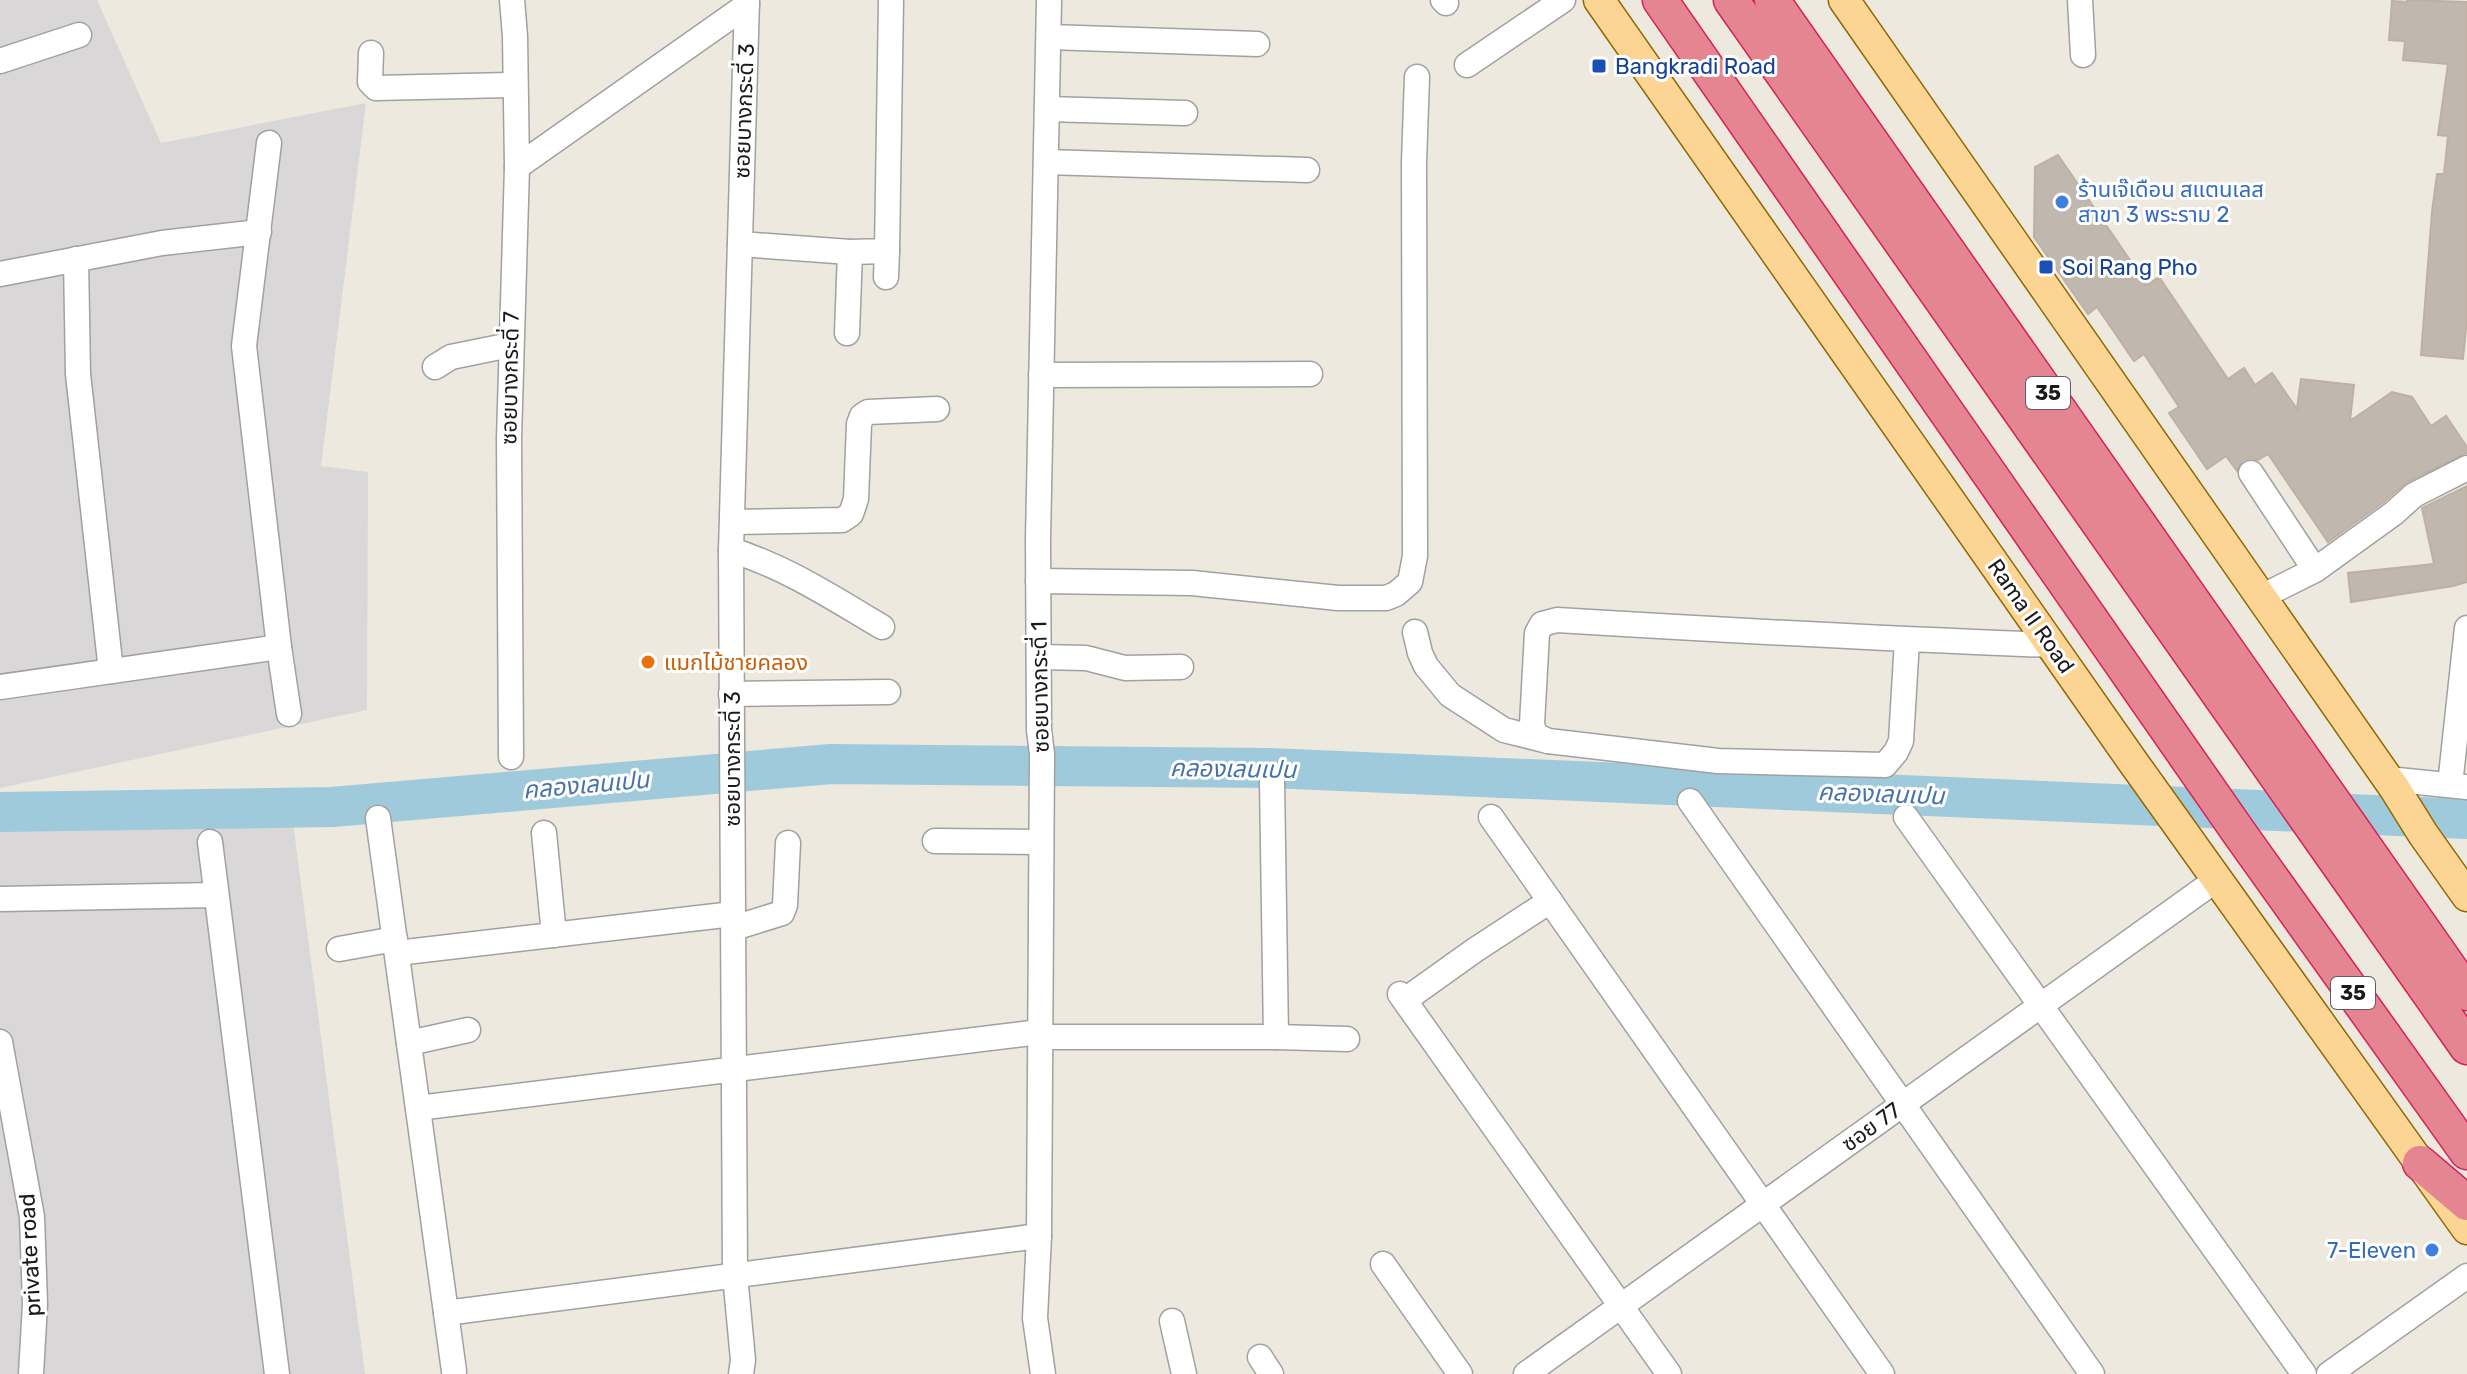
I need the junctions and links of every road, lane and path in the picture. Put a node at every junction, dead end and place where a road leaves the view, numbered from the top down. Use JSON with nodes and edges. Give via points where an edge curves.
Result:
{"nodes":[{"id":1,"x":512,"y":0,"type":"edge"},
{"id":2,"x":891,"y":0,"type":"edge"},
{"id":3,"x":1049,"y":0,"type":"edge"},
{"id":4,"x":1563,"y":0,"type":"edge"},
{"id":5,"x":1599,"y":0,"type":"edge"},
{"id":6,"x":1660,"y":0,"type":"edge"},
{"id":7,"x":1678,"y":0,"type":"edge"},
{"id":8,"x":1731,"y":0,"type":"edge"},
{"id":9,"x":1772,"y":0,"type":"edge"},
{"id":10,"x":1844,"y":0,"type":"edge"},
{"id":11,"x":2080,"y":0,"type":"edge"},
{"id":12,"x":747,"y":2,"type":"edge"},
{"id":13,"x":79,"y":35,"type":"dead end"},
{"id":14,"x":1049,"y":37,"type":"junction"},
{"id":15,"x":1257,"y":44,"type":"dead end"},
{"id":16,"x":371,"y":53,"type":"dead end"},
{"id":17,"x":2083,"y":55,"type":"dead end"},
{"id":18,"x":0,"y":61,"type":"edge"},
{"id":19,"x":1467,"y":65,"type":"dead end"},
{"id":20,"x":1417,"y":77,"type":"dead end"},
{"id":21,"x":514,"y":85,"type":"junction"},
{"id":22,"x":1047,"y":109,"type":"junction"},
{"id":23,"x":1185,"y":113,"type":"dead end"},
{"id":24,"x":269,"y":143,"type":"dead end"},
{"id":25,"x":1046,"y":162,"type":"junction"},
{"id":26,"x":517,"y":167,"type":"junction"},
{"id":27,"x":1307,"y":170,"type":"dead end"},
{"id":28,"x":259,"y":232,"type":"junction"},
{"id":29,"x":740,"y":244,"type":"junction"},
{"id":30,"x":887,"y":251,"type":"junction"},
{"id":31,"x":850,"y":252,"type":"junction"},
{"id":32,"x":76,"y":259,"type":"junction"},
{"id":33,"x":0,"y":274,"type":"edge"},
{"id":34,"x":886,"y":277,"type":"dead end"},
{"id":35,"x":847,"y":333,"type":"dead end"},
{"id":36,"x":510,"y":345,"type":"junction"},
{"id":37,"x":435,"y":367,"type":"dead end"},
{"id":38,"x":1310,"y":374,"type":"dead end"},
{"id":39,"x":1041,"y":375,"type":"junction"},
{"id":40,"x":937,"y":409,"type":"dead end"},
{"id":41,"x":2467,"y":468,"type":"edge"},
{"id":42,"x":2251,"y":473,"type":"dead end"},
{"id":43,"x":733,"y":522,"type":"junction"},
{"id":44,"x":731,"y":550,"type":"junction"},
{"id":45,"x":2315,"y":570,"type":"junction"},
{"id":46,"x":1038,"y":581,"type":"junction"},
{"id":47,"x":2261,"y":597,"type":"junction"},
{"id":48,"x":882,"y":627,"type":"dead end"},
{"id":49,"x":2467,"y":628,"type":"edge"},
{"id":50,"x":1415,"y":632,"type":"dead end"},
{"id":51,"x":1907,"y":640,"type":"junction"},
{"id":52,"x":2051,"y":645,"type":"junction"},
{"id":53,"x":279,"y":647,"type":"junction"},
{"id":54,"x":1039,"y":657,"type":"junction"},
{"id":55,"x":1181,"y":667,"type":"dead end"},
{"id":56,"x":111,"y":671,"type":"junction"},
{"id":57,"x":0,"y":687,"type":"edge"},
{"id":58,"x":888,"y":692,"type":"dead end"},
{"id":59,"x":731,"y":694,"type":"junction"},
{"id":60,"x":289,"y":714,"type":"dead end"},
{"id":61,"x":1548,"y":741,"type":"junction"},
{"id":62,"x":511,"y":757,"type":"dead end"},
{"id":63,"x":1272,"y":781,"type":"dead end"},
{"id":64,"x":2392,"y":784,"type":"junction"},
{"id":65,"x":2459,"y":786,"type":"edge"},
{"id":66,"x":1690,"y":801,"type":"dead end"},
{"id":67,"x":1491,"y":817,"type":"dead end"},
{"id":68,"x":1906,"y":817,"type":"dead end"},
{"id":69,"x":378,"y":818,"type":"dead end"},
{"id":70,"x":544,"y":833,"type":"dead end"},
{"id":71,"x":935,"y":841,"type":"dead end"},
{"id":72,"x":210,"y":842,"type":"dead end"},
{"id":73,"x":1041,"y":842,"type":"junction"},
{"id":74,"x":788,"y":843,"type":"dead end"},
{"id":75,"x":2216,"y":880,"type":"junction"},
{"id":76,"x":216,"y":895,"type":"junction"},
{"id":77,"x":2467,"y":896,"type":"edge"},
{"id":78,"x":0,"y":899,"type":"edge"},
{"id":79,"x":1550,"y":901,"type":"junction"},
{"id":80,"x":734,"y":921,"type":"junction"},
{"id":81,"x":2426,"y":934,"type":"junction"},
{"id":82,"x":554,"y":935,"type":"junction"},
{"id":83,"x":396,"y":946,"type":"junction"},
{"id":84,"x":339,"y":949,"type":"dead end"},
{"id":85,"x":2467,"y":987,"type":"edge"},
{"id":86,"x":2467,"y":993,"type":"edge"},
{"id":87,"x":2041,"y":1006,"type":"junction"},
{"id":88,"x":468,"y":1030,"type":"dead end"},
{"id":89,"x":1039,"y":1035,"type":"junction"},
{"id":90,"x":1276,"y":1037,"type":"junction"},
{"id":91,"x":1347,"y":1039,"type":"dead end"},
{"id":92,"x":0,"y":1042,"type":"edge"},
{"id":93,"x":409,"y":1043,"type":"junction"},
{"id":94,"x":2467,"y":1047,"type":"edge"},
{"id":95,"x":734,"y":1068,"type":"junction"},
{"id":96,"x":1903,"y":1104,"type":"junction"},
{"id":97,"x":418,"y":1108,"type":"junction"},
{"id":98,"x":2467,"y":1116,"type":"edge"},
{"id":99,"x":2467,"y":1152,"type":"edge"},
{"id":100,"x":2420,"y":1163,"type":"junction"},
{"id":101,"x":2467,"y":1203,"type":"edge"},
{"id":102,"x":1763,"y":1204,"type":"junction"},
{"id":103,"x":2467,"y":1229,"type":"edge"},
{"id":104,"x":1039,"y":1236,"type":"junction"},
{"id":105,"x":1383,"y":1264,"type":"dead end"},
{"id":106,"x":735,"y":1275,"type":"junction"},
{"id":107,"x":2467,"y":1276,"type":"edge"},
{"id":108,"x":1621,"y":1306,"type":"junction"},
{"id":109,"x":446,"y":1313,"type":"junction"},
{"id":110,"x":1172,"y":1321,"type":"dead end"},
{"id":111,"x":454,"y":1371,"type":"dead end"},
{"id":112,"x":31,"y":1374,"type":"edge"},
{"id":113,"x":277,"y":1374,"type":"edge"},
{"id":114,"x":741,"y":1374,"type":"edge"},
{"id":115,"x":1043,"y":1374,"type":"edge"},
{"id":116,"x":1184,"y":1374,"type":"edge"},
{"id":117,"x":1460,"y":1374,"type":"edge"},
{"id":118,"x":1526,"y":1374,"type":"edge"},
{"id":119,"x":1669,"y":1374,"type":"edge"},
{"id":120,"x":1882,"y":1374,"type":"edge"},
{"id":121,"x":2092,"y":1374,"type":"edge"},
{"id":122,"x":2304,"y":1374,"type":"edge"},
{"id":123,"x":2329,"y":1374,"type":"edge"}],
"edges":[{"from":1,"to":21,"type":"street","name":"ซอยบางกระดี่ 7"},
{"from":2,"to":30,"type":"street"},
{"from":3,"to":14,"type":"street","name":"ซอยบางกระดี่ 1"},
{"from":4,"to":19,"type":"street"},
{"from":5,"to":52,"type":"main road","name":"Rama II Road","number":"35"},
{"from":6,"to":99,"type":"highway","number":"35"},
{"from":7,"to":98,"type":"highway"},
{"from":8,"to":94,"type":"highway"},
{"from":9,"to":81,"type":"highway","number":"35"},
{"from":10,"to":47,"type":"main road","number":"35"},
{"from":11,"to":17,"type":"street"},
{"from":12,"to":26,"type":"street"},
{"from":12,"to":29,"type":"street","name":"ซอยบางกระดี่ 3"},
{"from":13,"to":18,"type":"street"},
{"from":14,"to":15,"type":"street"},
{"from":14,"to":22,"type":"street","name":"ซอยบางกระดี่ 1"},
{"from":16,"to":21,"type":"street","via":[[370,82],[376,88]]},
{"from":20,"to":46,"type":"street","via":[[1415,556],[1405,589],[1386,598],[1338,598],[1192,583]]},
{"from":21,"to":26,"type":"street","name":"ซอยบางกระดี่ 7"},
{"from":22,"to":23,"type":"street"},
{"from":22,"to":25,"type":"street","name":"ซอยบางกระดี่ 1"},
{"from":24,"to":28,"type":"street"},
{"from":25,"to":27,"type":"street"},
{"from":25,"to":39,"type":"street","name":"ซอยบางกระดี่ 1"},
{"from":26,"to":36,"type":"street","name":"ซอยบางกระดี่ 7"},
{"from":28,"to":32,"type":"street"},
{"from":28,"to":53,"type":"street","via":[[244,346]]},
{"from":29,"to":31,"type":"street"},
{"from":29,"to":43,"type":"street","name":"ซอยบางกระดี่ 3"},
{"from":30,"to":31,"type":"street"},
{"from":30,"to":34,"type":"street"},
{"from":31,"to":35,"type":"street"},
{"from":32,"to":33,"type":"street"},
{"from":32,"to":56,"type":"street","via":[[78,374]]},
{"from":36,"to":37,"type":"street","via":[[451,357]]},
{"from":36,"to":62,"type":"street","name":"ซอยบางกระดี่ 7"},
{"from":38,"to":39,"type":"street"},
{"from":39,"to":46,"type":"street","name":"ซอยบางกระดี่ 1"},
{"from":40,"to":43,"type":"street","via":[[862,416],[856,499],[851,514],[842,520]]},
{"from":41,"to":45,"type":"street","via":[[2414,495]]},
{"from":42,"to":45,"type":"street"},
{"from":43,"to":44,"type":"street","name":"ซอยบางกระดี่ 3"},
{"from":44,"to":48,"type":"street","via":[[816,587]]},
{"from":44,"to":59,"type":"street","name":"ซอยบางกระดี่ 3"},
{"from":45,"to":47,"type":"street"},
{"from":46,"to":54,"type":"street","name":"ซอยบางกระดี่ 1"},
{"from":47,"to":64,"type":"main road","number":"35"},
{"from":49,"to":65,"type":"street"},
{"from":50,"to":61,"type":"street","via":[[1426,666],[1450,695],[1504,730]]},
{"from":51,"to":52,"type":"street"},
{"from":51,"to":61,"type":"street","via":[[1901,741],[1885,765],[1718,761]]},
{"from":51,"to":61,"type":"street","via":[[1557,620],[1542,624],[1537,633],[1532,724],[1535,735]]},
{"from":52,"to":75,"type":"main road","name":"Rama II Road","number":"35"},
{"from":53,"to":56,"type":"street"},
{"from":53,"to":60,"type":"street"},
{"from":54,"to":55,"type":"street","via":[[1086,658],[1125,668]]},
{"from":54,"to":73,"type":"street","name":"ซอยบางกระดี่ 1"},
{"from":56,"to":57,"type":"street"},
{"from":58,"to":59,"type":"street"},
{"from":59,"to":80,"type":"street","name":"ซอยบางกระดี่ 3"},
{"from":63,"to":90,"type":"street"},
{"from":64,"to":65,"type":"street"},
{"from":64,"to":77,"type":"main road","number":"35"},
{"from":66,"to":96,"type":"street"},
{"from":67,"to":79,"type":"street"},
{"from":68,"to":87,"type":"street"},
{"from":69,"to":83,"type":"street"},
{"from":70,"to":82,"type":"street"},
{"from":71,"to":73,"type":"street"},
{"from":72,"to":76,"type":"street"},
{"from":73,"to":89,"type":"street","name":"ซอยบางกระดี่ 1"},
{"from":74,"to":80,"type":"street","via":[[782,913]]},
{"from":75,"to":87,"type":"street","name":"ซอย 77"},
{"from":75,"to":100,"type":"main road","name":"Rama II Road","number":"35"},
{"from":76,"to":78,"type":"street"},
{"from":76,"to":113,"type":"street"},
{"from":79,"to":102,"type":"street"},
{"from":79,"to":108,"type":"street","via":[[1403,997]]},
{"from":80,"to":82,"type":"street"},
{"from":80,"to":95,"type":"street","name":"ซอยบางกระดี่ 3"},
{"from":81,"to":85,"type":"highway"},
{"from":81,"to":86,"type":"highway","number":"35"},
{"from":82,"to":83,"type":"street"},
{"from":83,"to":84,"type":"street"},
{"from":83,"to":93,"type":"street"},
{"from":87,"to":96,"type":"street","name":"ซอย 77"},
{"from":87,"to":122,"type":"street"},
{"from":88,"to":93,"type":"street"},
{"from":89,"to":90,"type":"street"},
{"from":89,"to":95,"type":"street"},
{"from":89,"to":104,"type":"street","name":"ซอยบางกระดี่ 1"},
{"from":90,"to":91,"type":"street"},
{"from":92,"to":112,"type":"street","name":"private road","via":[[32,1217]]},
{"from":93,"to":97,"type":"street"},
{"from":95,"to":97,"type":"street"},
{"from":95,"to":106,"type":"street","name":"ซอยบางกระดี่ 3"},
{"from":96,"to":102,"type":"street","name":"ซอย 77"},
{"from":96,"to":121,"type":"street"},
{"from":97,"to":109,"type":"street"},
{"from":100,"to":101,"type":"highway"},
{"from":100,"to":103,"type":"main road","name":"Rama II Road","number":"35"},
{"from":102,"to":108,"type":"street","name":"ซอย 77"},
{"from":102,"to":120,"type":"street"},
{"from":104,"to":106,"type":"street"},
{"from":104,"to":115,"type":"street","name":"ซอยบางกระดี่ 1","via":[[1035,1318]]},
{"from":105,"to":117,"type":"street"},
{"from":106,"to":109,"type":"street"},
{"from":106,"to":114,"type":"street","name":"ซอยบางกระดี่ 3"},
{"from":107,"to":123,"type":"street"},
{"from":108,"to":118,"type":"street","name":"ซอย 77"},
{"from":108,"to":119,"type":"street"},
{"from":109,"to":111,"type":"street"},
{"from":110,"to":116,"type":"street"}]}
